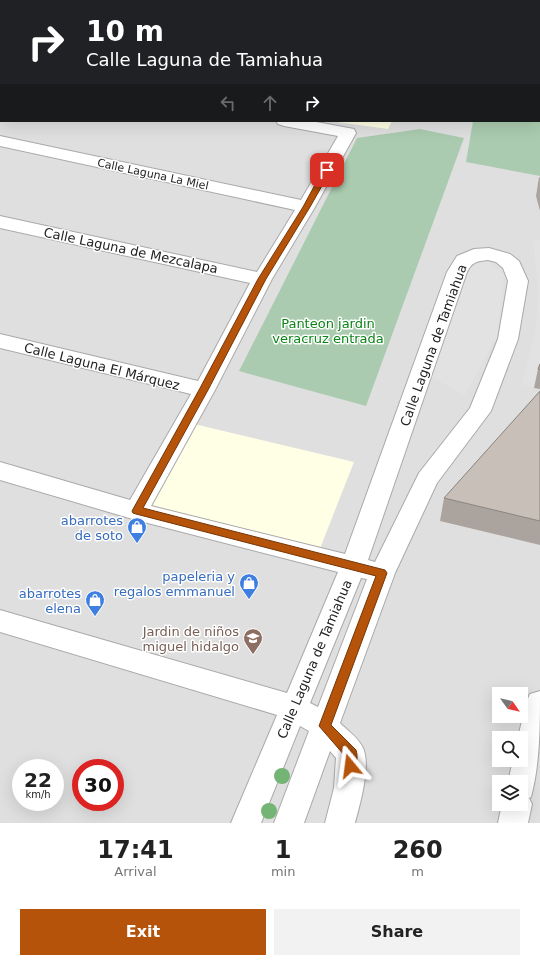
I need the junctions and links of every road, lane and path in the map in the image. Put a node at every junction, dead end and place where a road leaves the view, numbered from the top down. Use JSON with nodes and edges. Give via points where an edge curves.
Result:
{"nodes":[{"id":1,"x":289,"y":122,"type":"edge"},
{"id":2,"x":0,"y":141,"type":"edge"},
{"id":3,"x":306,"y":207,"type":"junction"},
{"id":4,"x":0,"y":222,"type":"edge"},
{"id":5,"x":262,"y":279,"type":"junction"},
{"id":6,"x":0,"y":341,"type":"edge"},
{"id":7,"x":204,"y":390,"type":"junction"},
{"id":8,"x":0,"y":471,"type":"edge"},
{"id":9,"x":136,"y":511,"type":"junction"},
{"id":10,"x":353,"y":566,"type":"junction"},
{"id":11,"x":382,"y":573,"type":"junction"},
{"id":12,"x":0,"y":621,"type":"edge"},
{"id":13,"x":540,"y":703,"type":"edge"},
{"id":14,"x":293,"y":707,"type":"junction"},
{"id":15,"x":324,"y":726,"type":"junction"},
{"id":16,"x":524,"y":775,"type":"edge"},
{"id":17,"x":516,"y":811,"type":"edge"},
{"id":18,"x":246,"y":823,"type":"edge"},
{"id":19,"x":289,"y":823,"type":"edge"},
{"id":20,"x":340,"y":823,"type":"edge"},
{"id":21,"x":513,"y":823,"type":"edge"}],
"edges":[{"from":1,"to":3,"type":"street","via":[[348,133]]},
{"from":2,"to":3,"type":"street","name":"Calle Laguna La Miel"},
{"from":3,"to":5,"type":"street"},
{"from":4,"to":5,"type":"street","name":"Calle Laguna de Mezcalapa"},
{"from":5,"to":7,"type":"street"},
{"from":6,"to":7,"type":"street","name":"Calle Laguna El Márquez"},
{"from":7,"to":9,"type":"street"},
{"from":8,"to":9,"type":"street"},
{"from":9,"to":10,"type":"street"},
{"from":10,"to":11,"type":"street"},
{"from":10,"to":11,"type":"street","name":"Calle Laguna de Tamiahua","via":[[457,272],[464,260],[474,255],[489,254],[503,258],[512,265],[518,281],[508,339],[480,411],[427,479]]},
{"from":10,"to":14,"type":"street","name":"Calle Laguna de Tamiahua"},
{"from":11,"to":15,"type":"street","name":"Calle Laguna de Tamiahua"},
{"from":12,"to":14,"type":"street"},
{"from":13,"to":16,"type":"street"},
{"from":14,"to":15,"type":"street"},
{"from":14,"to":18,"type":"street","name":"Calle Laguna de Tamiahua"},
{"from":15,"to":19,"type":"street","name":"Calle Laguna de Tamiahua"},
{"from":15,"to":20,"type":"street","via":[[351,754],[349,788]]},
{"from":17,"to":21,"type":"street"}]}
